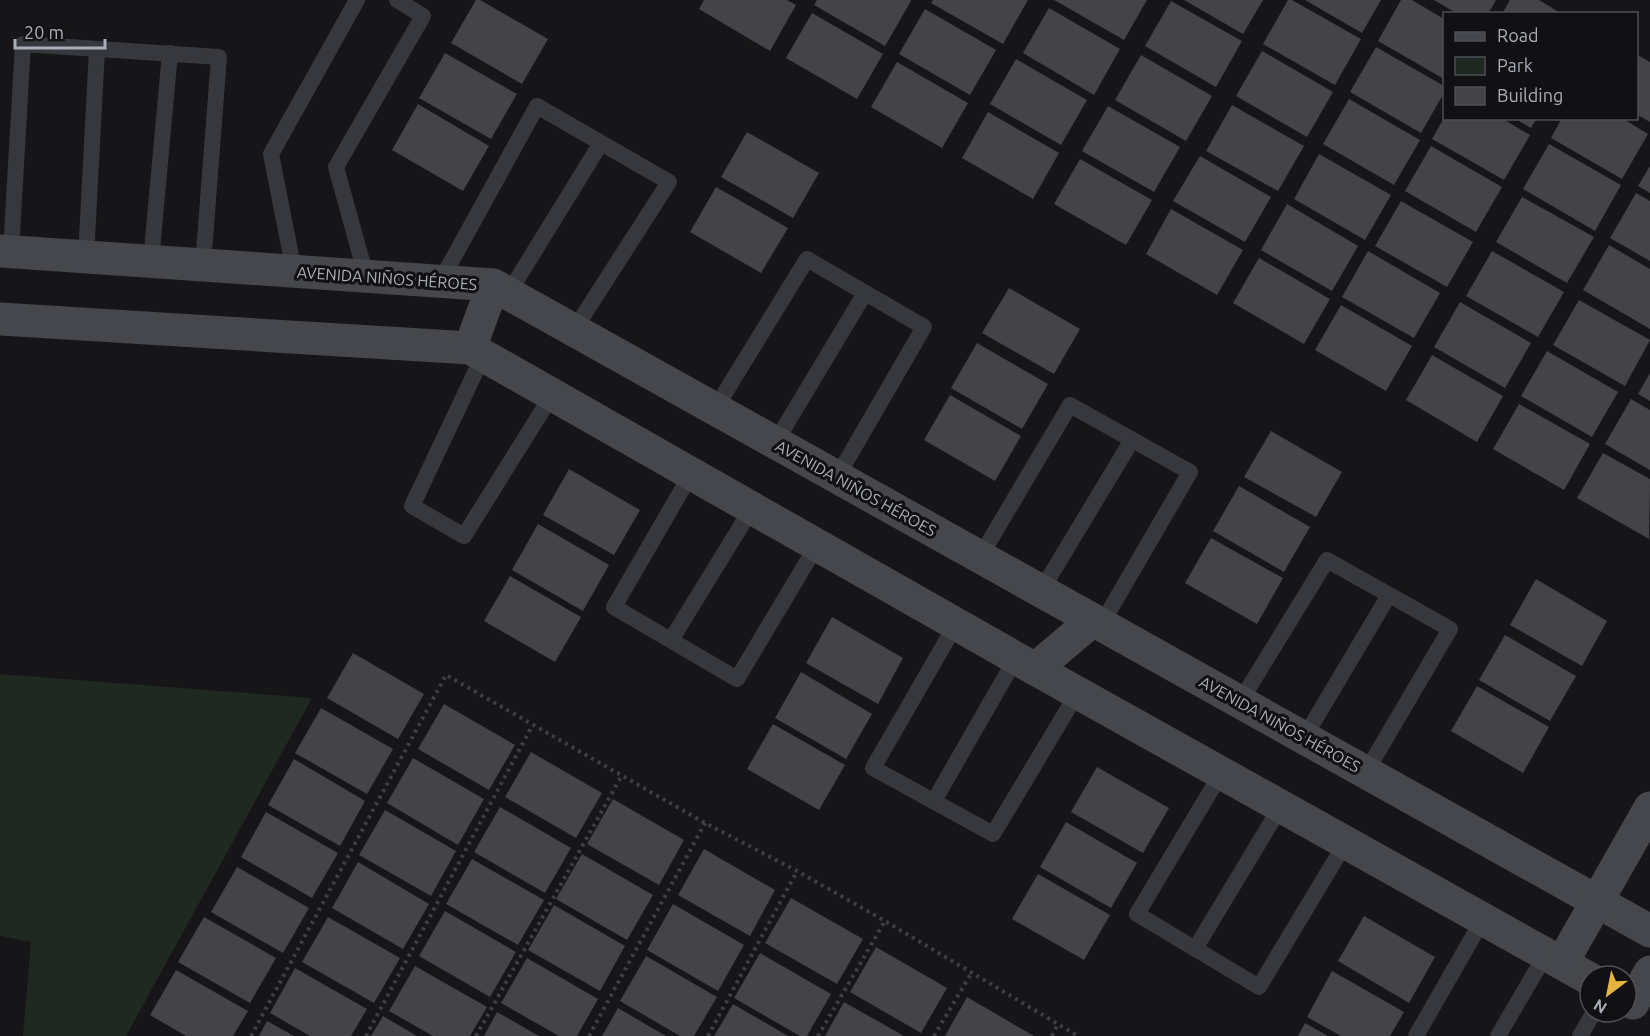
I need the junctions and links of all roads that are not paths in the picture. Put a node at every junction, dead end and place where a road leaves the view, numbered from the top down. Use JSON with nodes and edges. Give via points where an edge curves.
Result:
{"nodes":[{"id":1,"x":357,"y":0,"type":"edge"},
{"id":2,"x":397,"y":0,"type":"edge"},
{"id":3,"x":97,"y":49,"type":"junction"},
{"id":4,"x":170,"y":53,"type":"junction"},
{"id":5,"x":601,"y":143,"type":"junction"},
{"id":6,"x":5,"y":251,"type":"edge"},
{"id":7,"x":86,"y":257,"type":"junction"},
{"id":8,"x":151,"y":261,"type":"junction"},
{"id":9,"x":203,"y":265,"type":"junction"},
{"id":10,"x":294,"y":271,"type":"junction"},
{"id":11,"x":366,"y":276,"type":"junction"},
{"id":12,"x":440,"y":282,"type":"junction"},
{"id":13,"x":501,"y":290,"type":"junction"},
{"id":14,"x":865,"y":293,"type":"junction"},
{"id":15,"x":0,"y":319,"type":"edge"},
{"id":16,"x":574,"y":330,"type":"junction"},
{"id":17,"x":477,"y":352,"type":"junction"},
{"id":18,"x":552,"y":395,"type":"junction"},
{"id":19,"x":715,"y":409,"type":"junction"},
{"id":20,"x":1132,"y":440,"type":"junction"},
{"id":21,"x":775,"y":443,"type":"junction"},
{"id":22,"x":691,"y":474,"type":"junction"},
{"id":23,"x":837,"y":477,"type":"junction"},
{"id":24,"x":752,"y":508,"type":"junction"},
{"id":25,"x":817,"y":545,"type":"junction"},
{"id":26,"x":980,"y":557,"type":"junction"},
{"id":27,"x":1041,"y":591,"type":"junction"},
{"id":28,"x":1389,"y":595,"type":"junction"},
{"id":29,"x":1097,"y":622,"type":"junction"},
{"id":30,"x":956,"y":624,"type":"junction"},
{"id":31,"x":671,"y":640,"type":"junction"},
{"id":32,"x":1026,"y":663,"type":"junction"},
{"id":33,"x":1078,"y":692,"type":"junction"},
{"id":34,"x":1240,"y":702,"type":"junction"},
{"id":35,"x":1304,"y":738,"type":"junction"},
{"id":36,"x":1222,"y":772,"type":"junction"},
{"id":37,"x":1366,"y":772,"type":"junction"},
{"id":38,"x":934,"y":801,"type":"junction"},
{"id":39,"x":1281,"y":806,"type":"junction"},
{"id":40,"x":1650,"y":808,"type":"edge"},
{"id":41,"x":1346,"y":842,"type":"junction"},
{"id":42,"x":1597,"y":901,"type":"junction"},
{"id":43,"x":1483,"y":919,"type":"junction"},
{"id":44,"x":1650,"y":931,"type":"edge"},
{"id":45,"x":1195,"y":949,"type":"junction"},
{"id":46,"x":1554,"y":958,"type":"junction"},
{"id":47,"x":1578,"y":972,"type":"edge"},
{"id":48,"x":1650,"y":972,"type":"edge"},
{"id":49,"x":1638,"y":1000,"type":"edge"},
{"id":50,"x":1416,"y":1036,"type":"edge"},
{"id":51,"x":1498,"y":1036,"type":"edge"}],
"edges":[{"from":1,"to":10,"type":"lane","via":[[271,153]]},
{"from":2,"to":11,"type":"lane","via":[[423,16],[336,166]]},
{"from":3,"to":4,"type":"lane"},
{"from":3,"to":6,"type":"lane","via":[[23,44]]},
{"from":3,"to":7,"type":"lane"},
{"from":4,"to":8,"type":"lane"},
{"from":4,"to":9,"type":"lane","via":[[219,57]]},
{"from":5,"to":12,"type":"lane","via":[[537,106]]},
{"from":5,"to":13,"type":"lane"},
{"from":5,"to":16,"type":"lane","via":[[669,182]]},
{"from":6,"to":7,"type":"main road","name":"AVENIDA NIÑOS HÉROES"},
{"from":7,"to":8,"type":"main road","name":"AVENIDA NIÑOS HÉROES"},
{"from":8,"to":9,"type":"main road","name":"AVENIDA NIÑOS HÉROES"},
{"from":9,"to":10,"type":"main road","name":"AVENIDA NIÑOS HÉROES"},
{"from":10,"to":11,"type":"main road","name":"AVENIDA NIÑOS HÉROES"},
{"from":11,"to":12,"type":"main road","name":"AVENIDA NIÑOS HÉROES"},
{"from":12,"to":13,"type":"main road","name":"AVENIDA NIÑOS HÉROES"},
{"from":13,"to":16,"type":"main road","name":"AVENIDA NIÑOS HÉROES"},
{"from":13,"to":17,"type":"main road"},
{"from":14,"to":19,"type":"lane","via":[[807,259]]},
{"from":14,"to":21,"type":"lane"},
{"from":14,"to":23,"type":"lane","via":[[924,327]]},
{"from":15,"to":17,"type":"main road"},
{"from":16,"to":19,"type":"main road","name":"AVENIDA NIÑOS HÉROES"},
{"from":17,"to":18,"type":"main road"},
{"from":17,"to":18,"type":"lane","via":[[412,506],[464,536]]},
{"from":18,"to":22,"type":"main road"},
{"from":19,"to":21,"type":"main road","name":"AVENIDA NIÑOS HÉROES"},
{"from":20,"to":26,"type":"lane","via":[[1070,405]]},
{"from":20,"to":27,"type":"lane"},
{"from":20,"to":29,"type":"lane","via":[[1190,472]]},
{"from":21,"to":23,"type":"main road","name":"AVENIDA NIÑOS HÉROES"},
{"from":22,"to":24,"type":"main road"},
{"from":22,"to":31,"type":"lane","via":[[614,607]]},
{"from":23,"to":26,"type":"main road","name":"AVENIDA NIÑOS HÉROES"},
{"from":24,"to":25,"type":"main road"},
{"from":24,"to":31,"type":"lane"},
{"from":25,"to":30,"type":"main road"},
{"from":25,"to":31,"type":"lane","via":[[737,679]]},
{"from":26,"to":27,"type":"main road","name":"AVENIDA NIÑOS HÉROES"},
{"from":27,"to":29,"type":"main road","name":"AVENIDA NIÑOS HÉROES"},
{"from":28,"to":34,"type":"lane","via":[[1327,560]]},
{"from":28,"to":35,"type":"lane"},
{"from":28,"to":37,"type":"lane","via":[[1450,629]]},
{"from":29,"to":32,"type":"main road"},
{"from":29,"to":34,"type":"main road","name":"AVENIDA NIÑOS HÉROES"},
{"from":30,"to":32,"type":"main road"},
{"from":30,"to":38,"type":"lane","via":[[873,768]]},
{"from":32,"to":33,"type":"main road"},
{"from":32,"to":38,"type":"lane"},
{"from":33,"to":36,"type":"main road"},
{"from":33,"to":38,"type":"lane","via":[[993,834]]},
{"from":34,"to":35,"type":"main road","name":"AVENIDA NIÑOS HÉROES"},
{"from":35,"to":37,"type":"main road","name":"AVENIDA NIÑOS HÉROES"},
{"from":36,"to":39,"type":"main road"},
{"from":36,"to":45,"type":"lane","via":[[1137,914]]},
{"from":37,"to":42,"type":"main road","name":"AVENIDA NIÑOS HÉROES"},
{"from":39,"to":41,"type":"main road"},
{"from":39,"to":45,"type":"lane"},
{"from":40,"to":42,"type":"main road"},
{"from":41,"to":43,"type":"main road"},
{"from":41,"to":45,"type":"lane","via":[[1259,987]]},
{"from":42,"to":44,"type":"main road","name":"AVENIDA NIÑOS HÉROES"},
{"from":42,"to":46,"type":"main road"},
{"from":43,"to":46,"type":"main road"},
{"from":43,"to":50,"type":"lane"},
{"from":46,"to":47,"type":"main road"},
{"from":46,"to":51,"type":"lane"},
{"from":48,"to":49,"type":"main road"}]}
